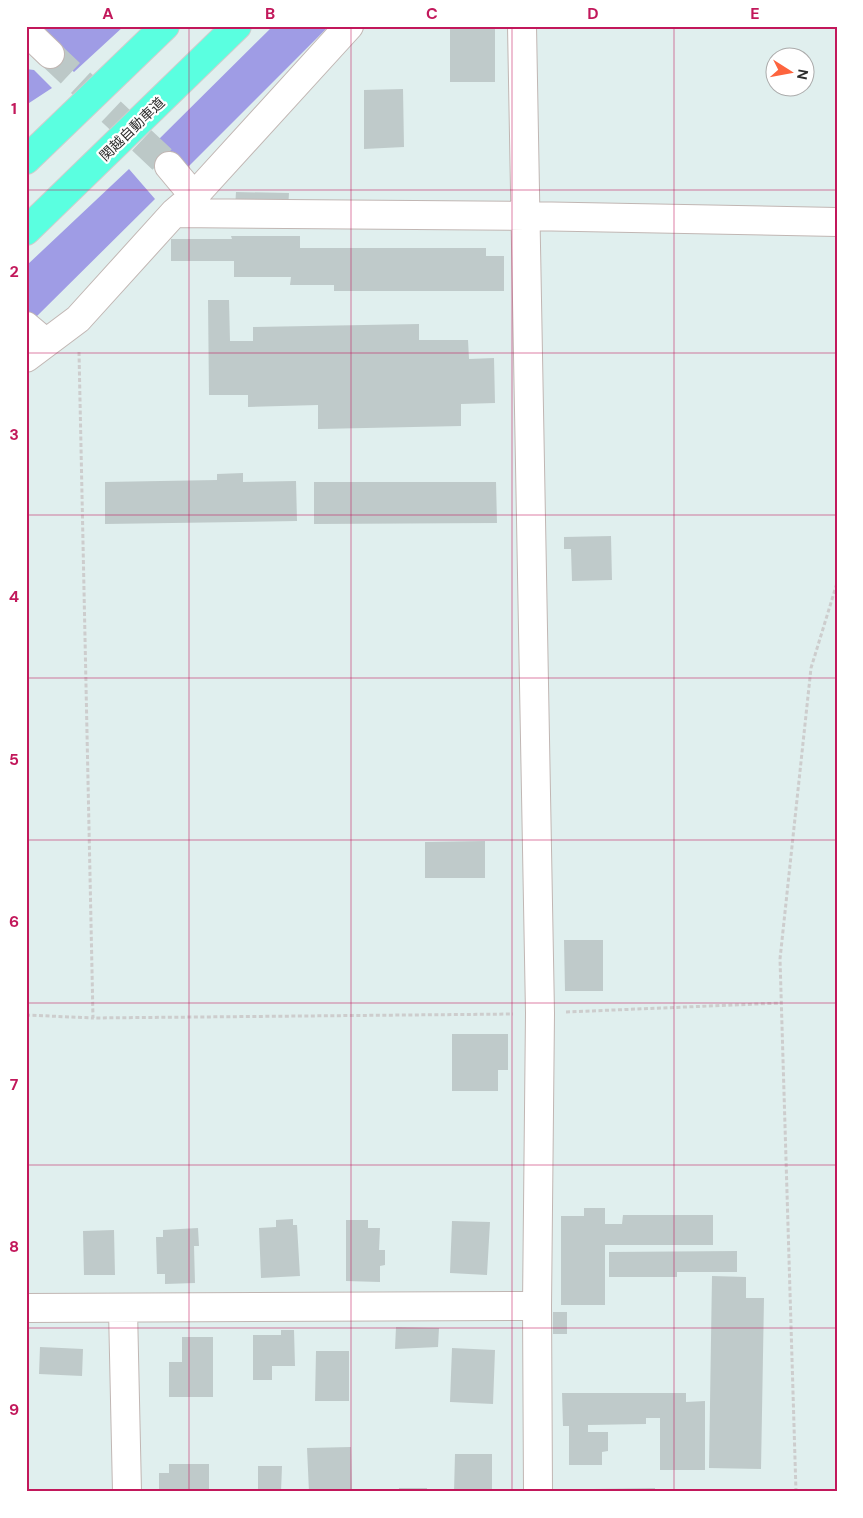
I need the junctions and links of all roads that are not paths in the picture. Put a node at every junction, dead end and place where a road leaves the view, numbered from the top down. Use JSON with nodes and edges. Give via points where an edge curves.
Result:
{"nodes":[{"id":1,"x":165,"y":26,"type":"edge"},
{"id":2,"x":238,"y":26,"type":"edge"},
{"id":3,"x":349,"y":26,"type":"edge"},
{"id":4,"x":522,"y":26,"type":"edge"},
{"id":5,"x":26,"y":31,"type":"edge"},
{"id":6,"x":50,"y":54,"type":"tunnel mouth"},
{"id":7,"x":26,"y":160,"type":"edge"},
{"id":8,"x":168,"y":166,"type":"tunnel mouth"},
{"id":9,"x":184,"y":205,"type":"junction"},
{"id":10,"x":525,"y":216,"type":"junction"},
{"id":11,"x":837,"y":222,"type":"edge"},
{"id":12,"x":26,"y":231,"type":"edge"},
{"id":13,"x":33,"y":342,"type":"edge"},
{"id":14,"x":537,"y":1306,"type":"junction"},
{"id":15,"x":26,"y":1308,"type":"edge"},
{"id":16,"x":123,"y":1309,"type":"junction"},
{"id":17,"x":127,"y":1492,"type":"edge"},
{"id":18,"x":538,"y":1492,"type":"edge"}],
"edges":[{"from":1,"to":7,"type":"highway"},
{"from":2,"to":12,"type":"highway","name":"関越自動車道"},
{"from":3,"to":9,"type":"street"},
{"from":4,"to":10,"type":"street"},
{"from":5,"to":6,"type":"street"},
{"from":8,"to":9,"type":"street"},
{"from":9,"to":10,"type":"street"},
{"from":9,"to":13,"type":"street","via":[[78,319]]},
{"from":10,"to":11,"type":"street"},
{"from":10,"to":14,"type":"street","via":[[540,1013]]},
{"from":14,"to":16,"type":"street"},
{"from":14,"to":18,"type":"street"},
{"from":15,"to":16,"type":"street"},
{"from":16,"to":17,"type":"street"}]}
